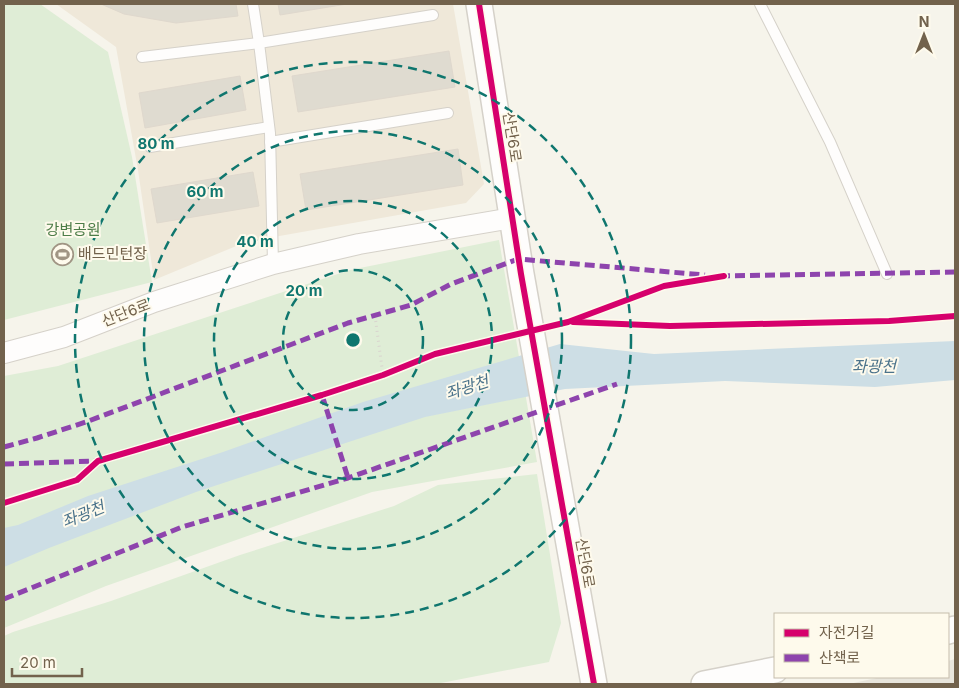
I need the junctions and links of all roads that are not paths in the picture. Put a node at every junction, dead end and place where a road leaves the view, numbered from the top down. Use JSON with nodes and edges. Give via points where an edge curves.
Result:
{"nodes":[{"id":1,"x":253,"y":4,"type":"edge"},
{"id":2,"x":479,"y":4,"type":"edge"},
{"id":3,"x":760,"y":4,"type":"edge"},
{"id":4,"x":433,"y":15,"type":"dead end"},
{"id":5,"x":259,"y":43,"type":"junction"},
{"id":6,"x":142,"y":57,"type":"dead end"},
{"id":7,"x":448,"y":113,"type":"dead end"},
{"id":8,"x":269,"y":127,"type":"junction"},
{"id":9,"x":270,"y":142,"type":"junction"},
{"id":10,"x":150,"y":147,"type":"dead end"},
{"id":11,"x":512,"y":218,"type":"junction"},
{"id":12,"x":273,"y":264,"type":"junction"},
{"id":13,"x":886,"y":274,"type":"dead end"},
{"id":14,"x":4,"y":353,"type":"edge"},
{"id":15,"x":774,"y":670,"type":"edge"},
{"id":16,"x":594,"y":684,"type":"edge"},
{"id":17,"x":704,"y":684,"type":"edge"}],
"edges":[{"from":1,"to":5,"type":"lane"},
{"from":2,"to":11,"type":"street","name":"산단6로"},
{"from":3,"to":13,"type":"lane","via":[[830,142]]},
{"from":4,"to":5,"type":"lane"},
{"from":5,"to":6,"type":"lane"},
{"from":5,"to":8,"type":"lane"},
{"from":7,"to":9,"type":"lane"},
{"from":8,"to":9,"type":"lane"},
{"from":8,"to":10,"type":"lane"},
{"from":9,"to":12,"type":"lane"},
{"from":11,"to":12,"type":"street","name":"산단6로","via":[[359,244]]},
{"from":11,"to":16,"type":"street","name":"산단6로"},
{"from":12,"to":14,"type":"street","name":"산단6로","via":[[154,302],[64,337]]},
{"from":15,"to":17,"type":"street"}]}
